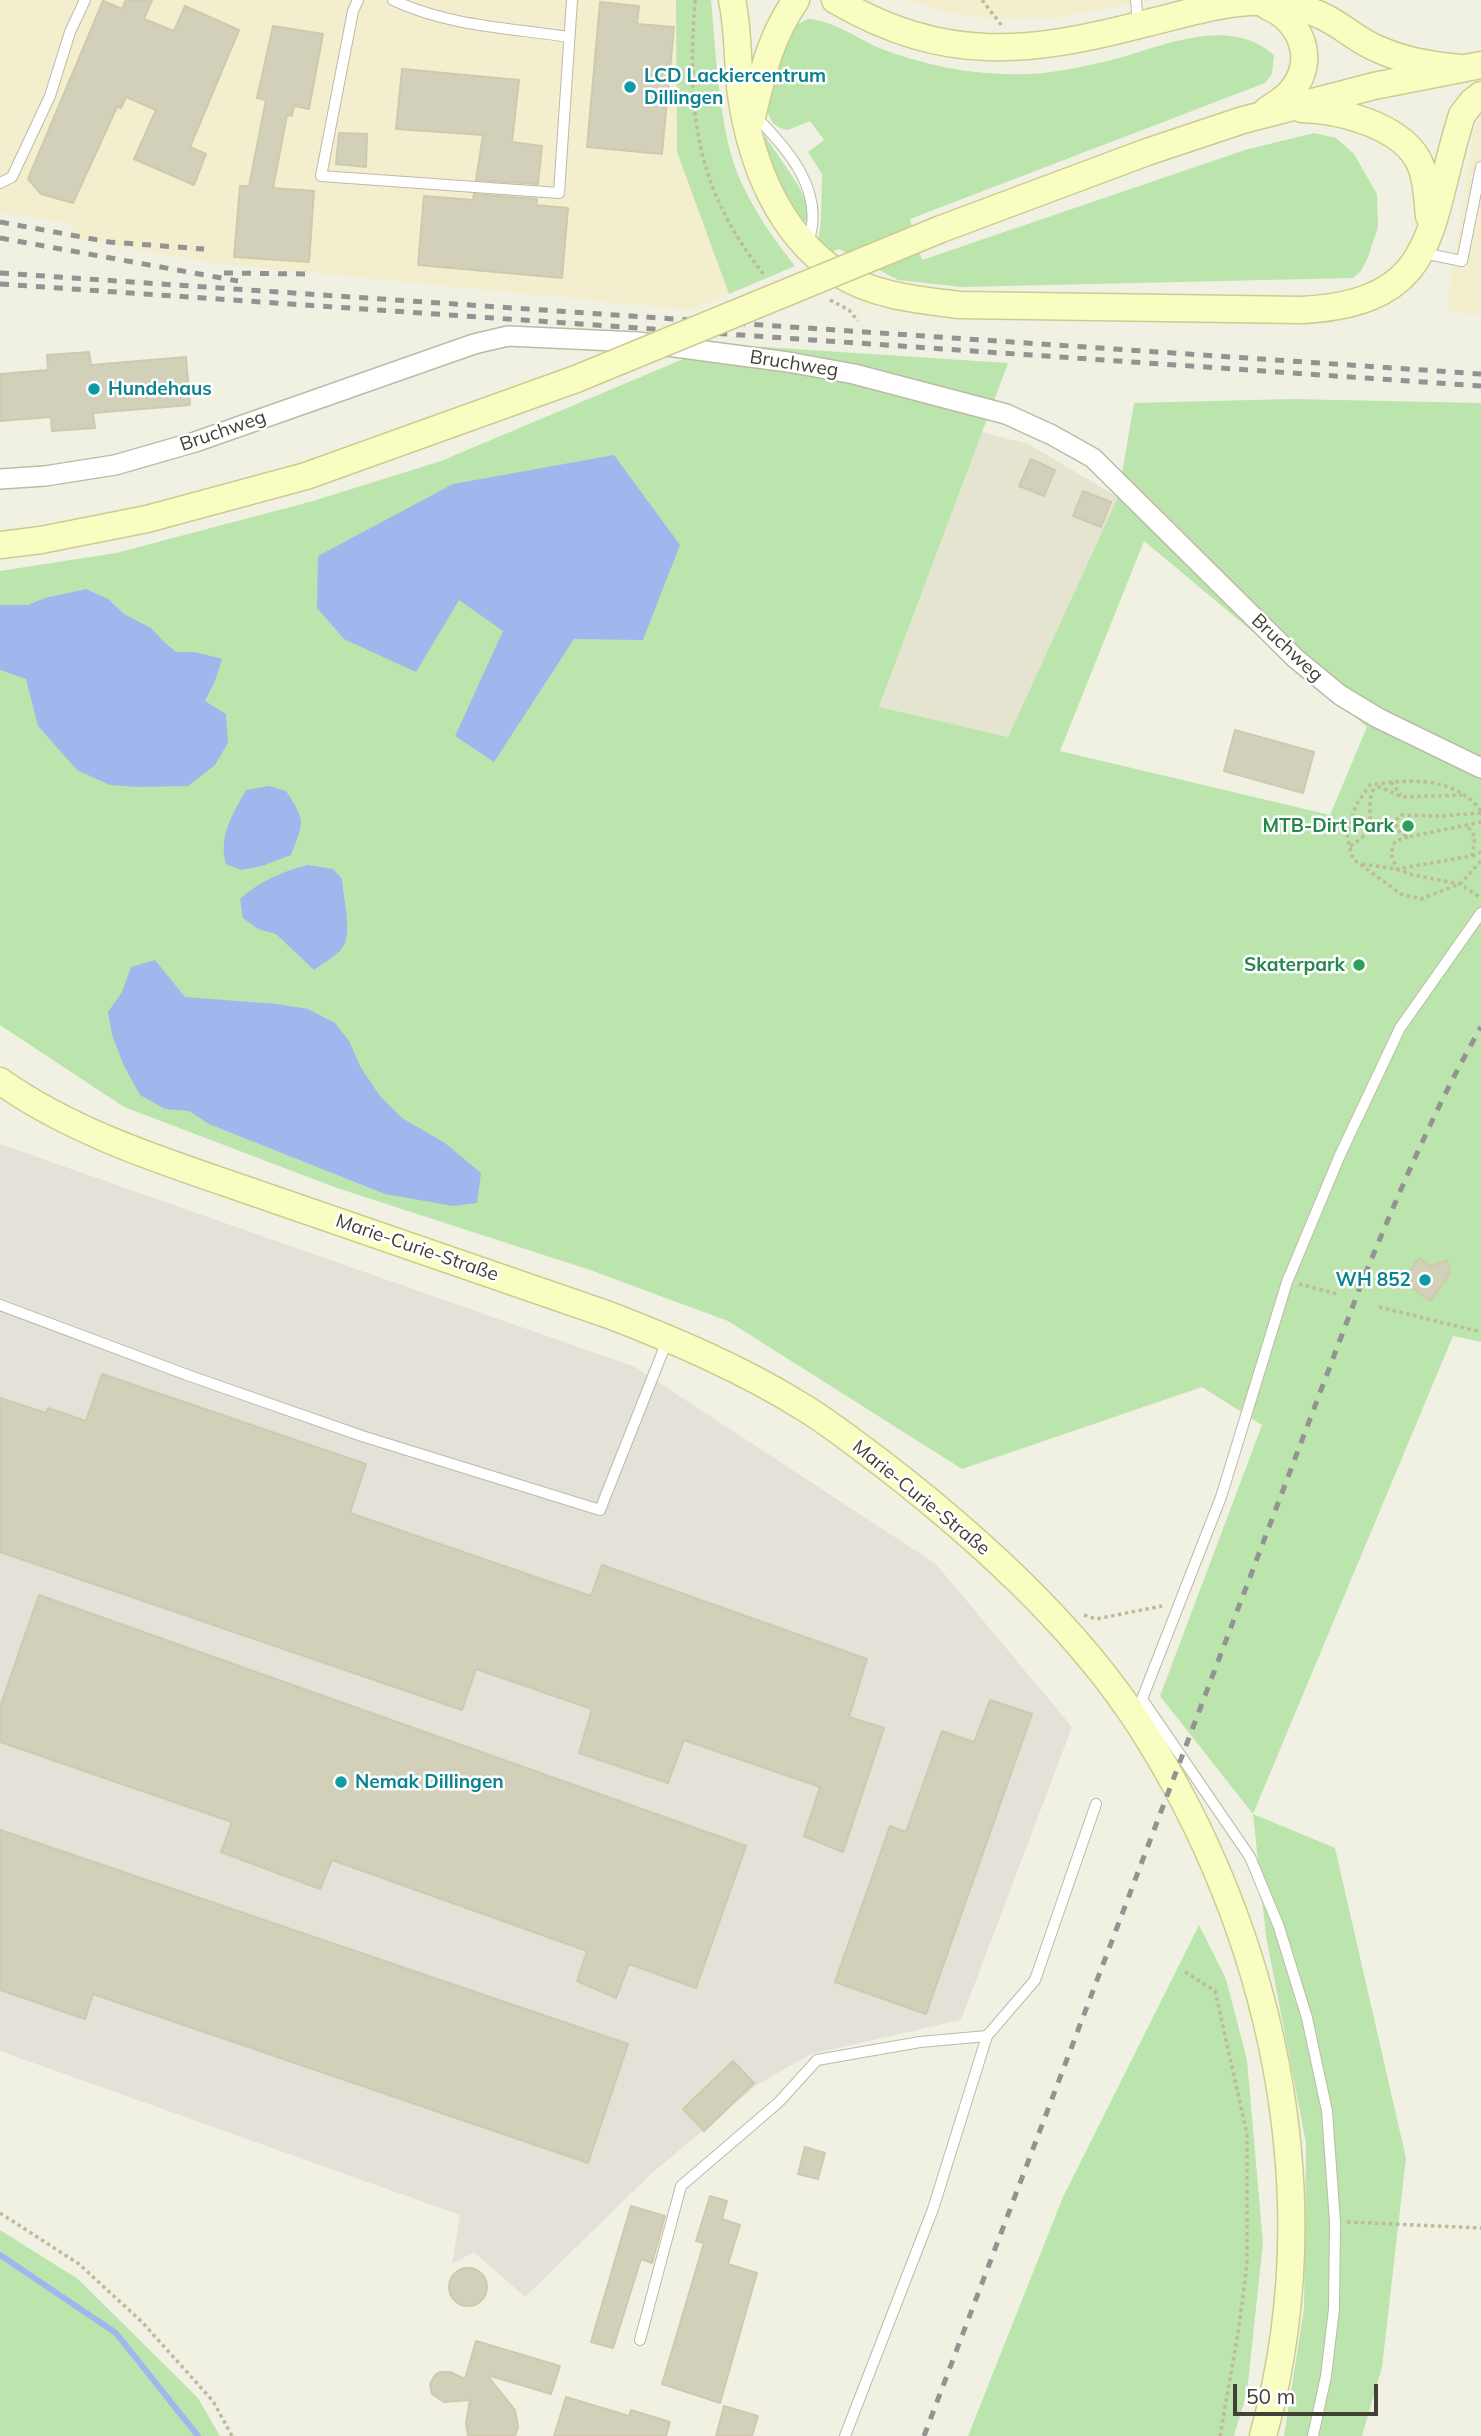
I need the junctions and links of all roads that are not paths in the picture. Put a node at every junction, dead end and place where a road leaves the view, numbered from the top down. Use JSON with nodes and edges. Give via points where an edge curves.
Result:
{"nodes":[{"id":1,"x":85,"y":0,"type":"edge"},
{"id":2,"x":358,"y":0,"type":"edge"},
{"id":3,"x":393,"y":0,"type":"edge"},
{"id":4,"x":572,"y":0,"type":"edge"},
{"id":5,"x":755,"y":0,"type":"edge"},
{"id":6,"x":796,"y":0,"type":"edge"},
{"id":7,"x":835,"y":0,"type":"edge"},
{"id":8,"x":1245,"y":2,"type":"junction"},
{"id":9,"x":734,"y":10,"type":"edge"},
{"id":10,"x":1137,"y":13,"type":"edge"},
{"id":11,"x":569,"y":37,"type":"junction"},
{"id":12,"x":1471,"y":67,"type":"edge"},
{"id":13,"x":1481,"y":95,"type":"edge"},
{"id":14,"x":1287,"y":109,"type":"junction"},
{"id":15,"x":1249,"y":118,"type":"junction"},
{"id":16,"x":751,"y":123,"type":"junction"},
{"id":17,"x":1481,"y":167,"type":"edge"},
{"id":18,"x":0,"y":183,"type":"edge"},
{"id":19,"x":1426,"y":243,"type":"junction"},
{"id":20,"x":807,"y":246,"type":"junction"},
{"id":21,"x":0,"y":479,"type":"edge"},
{"id":22,"x":0,"y":545,"type":"edge"},
{"id":23,"x":1481,"y":768,"type":"edge"},
{"id":24,"x":1481,"y":913,"type":"edge"},
{"id":25,"x":0,"y":1081,"type":"edge"},
{"id":26,"x":0,"y":1305,"type":"edge"},
{"id":27,"x":668,"y":1338,"type":"junction"},
{"id":28,"x":1096,"y":1804,"type":"dead end"},
{"id":29,"x":987,"y":2036,"type":"junction"},
{"id":30,"x":640,"y":2340,"type":"dead end"},
{"id":31,"x":845,"y":2436,"type":"edge"},
{"id":32,"x":1263,"y":2436,"type":"edge"},
{"id":33,"x":1313,"y":2436,"type":"edge"}],
"edges":[{"from":1,"to":18,"type":"lane","via":[[45,107],[12,177]]},
{"from":2,"to":11,"type":"lane","via":[[321,176],[559,193]]},
{"from":3,"to":11,"type":"lane","via":[[449,19]]},
{"from":4,"to":11,"type":"lane"},
{"from":5,"to":9,"type":"main road"},
{"from":6,"to":16,"type":"main road","via":[[768,51]]},
{"from":7,"to":10,"type":"main road","via":[[904,32],[978,48],[1072,41]]},
{"from":8,"to":10,"type":"main road"},
{"from":8,"to":12,"type":"main road","via":[[1308,10],[1405,60]]},
{"from":8,"to":15,"type":"main road","via":[[1265,5],[1287,18],[1300,33],[1305,63],[1293,90]]},
{"from":9,"to":16,"type":"main road","via":[[741,94]]},
{"from":12,"to":14,"type":"main road"},
{"from":13,"to":19,"type":"main road","via":[[1462,115]]},
{"from":14,"to":15,"type":"main road"},
{"from":14,"to":19,"type":"main road","via":[[1341,115],[1397,135],[1418,159],[1426,187]]},
{"from":15,"to":22,"type":"main road","bridge":true,"via":[[941,229],[576,379],[306,476],[147,519]]},
{"from":16,"to":20,"type":"main road","via":[[768,193]]},
{"from":16,"to":20,"type":"lane","via":[[774,135],[810,189],[814,223]]},
{"from":17,"to":19,"type":"lane","via":[[1462,261]]},
{"from":19,"to":20,"type":"main road","via":[[1407,274],[1385,290],[1360,302],[1301,310],[960,305],[915,300],[880,292],[838,273]]},
{"from":21,"to":23,"type":"street","name":"Bruchweg","via":[[115,464],[195,442],[508,336],[638,342],[853,374],[1006,414],[1093,458],[1294,658],[1340,695]]},
{"from":24,"to":33,"type":"lane","via":[[1400,1028],[1340,1155],[1287,1282],[1221,1497],[1142,1699],[1250,1857],[1279,1927],[1307,2018],[1327,2112],[1335,2222],[1334,2309]]},
{"from":25,"to":27,"type":"main road","name":"Marie-Curie-Straße","via":[[79,1128]]},
{"from":26,"to":27,"type":"lane","via":[[362,1436],[600,1510]]},
{"from":27,"to":32,"type":"main road","name":"Marie-Curie-Straße","via":[[743,1373],[838,1430],[932,1502],[1065,1616],[1138,1723],[1186,1806],[1247,1947],[1283,2104],[1291,2186],[1285,2331]]},
{"from":28,"to":29,"type":"lane","via":[[1035,1980]]},
{"from":29,"to":30,"type":"lane","via":[[817,2060],[779,2102],[681,2186]]},
{"from":29,"to":31,"type":"lane","via":[[933,2208]]}]}
